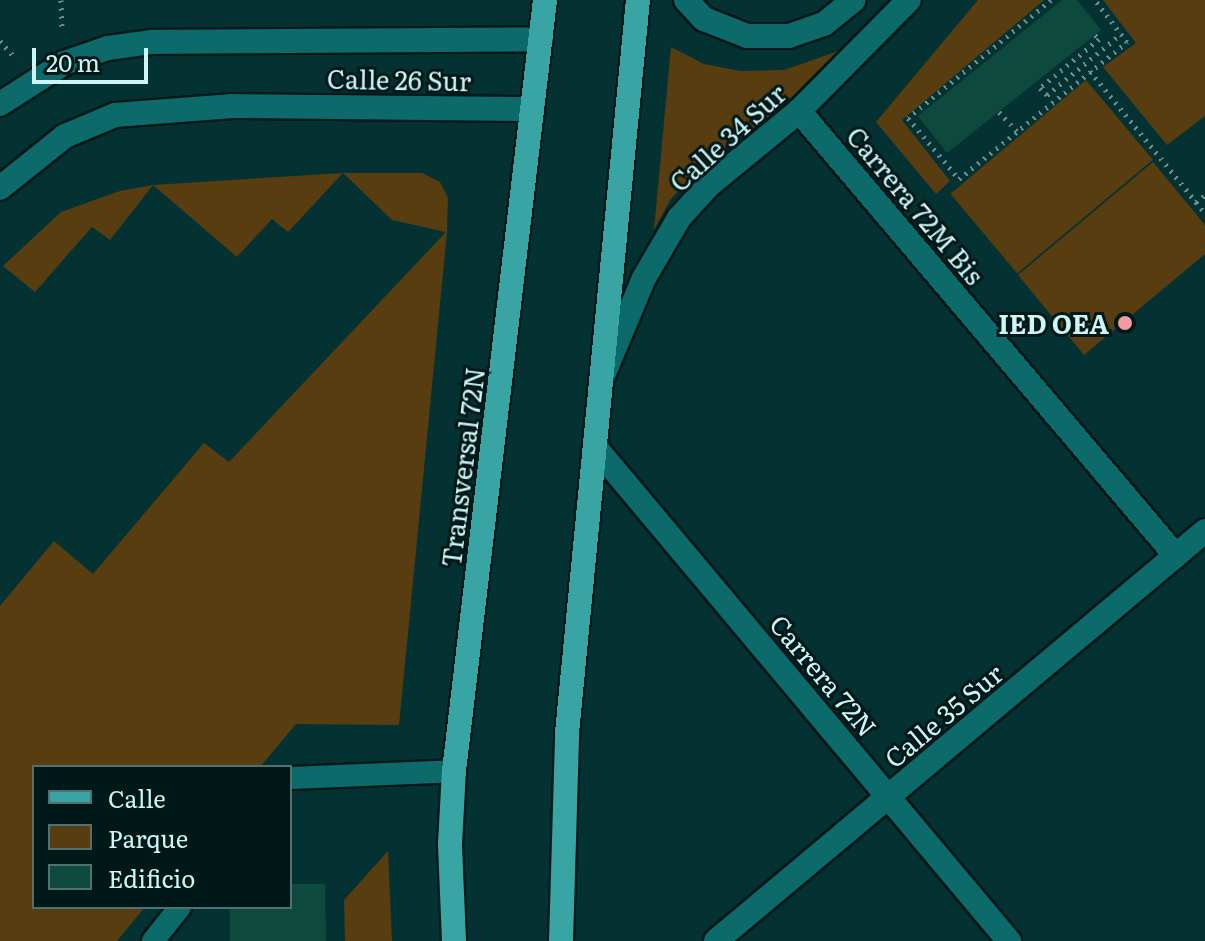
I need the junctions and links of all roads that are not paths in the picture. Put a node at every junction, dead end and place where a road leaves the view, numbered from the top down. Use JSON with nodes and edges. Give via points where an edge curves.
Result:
{"nodes":[{"id":1,"x":545,"y":0,"type":"edge"},
{"id":2,"x":638,"y":0,"type":"edge"},
{"id":3,"x":686,"y":0,"type":"edge"},
{"id":4,"x":854,"y":0,"type":"edge"},
{"id":5,"x":909,"y":0,"type":"edge"},
{"id":6,"x":541,"y":39,"type":"junction"},
{"id":7,"x":0,"y":104,"type":"edge"},
{"id":8,"x":532,"y":109,"type":"junction"},
{"id":9,"x":799,"y":111,"type":"junction"},
{"id":10,"x":3,"y":179,"type":"edge"},
{"id":11,"x":599,"y":385,"type":"junction"},
{"id":12,"x":595,"y":447,"type":"junction"},
{"id":13,"x":1205,"y":531,"type":"edge"},
{"id":14,"x":1176,"y":556,"type":"junction"},
{"id":15,"x":454,"y":771,"type":"junction"},
{"id":16,"x":292,"y":778,"type":"edge"},
{"id":17,"x":889,"y":797,"type":"junction"},
{"id":18,"x":178,"y":909,"type":"edge"},
{"id":19,"x":153,"y":941,"type":"edge"},
{"id":20,"x":454,"y":941,"type":"edge"},
{"id":21,"x":561,"y":941,"type":"edge"},
{"id":22,"x":716,"y":941,"type":"edge"},
{"id":23,"x":1009,"y":941,"type":"edge"}],
"edges":[{"from":1,"to":6,"type":"main road","name":"Transversal 72N"},
{"from":2,"to":11,"type":"main road"},
{"from":3,"to":4,"type":"street","via":[[704,19],[747,36],[789,36],[824,24]]},
{"from":5,"to":9,"type":"street","name":"Calle 34 Sur"},
{"from":6,"to":7,"type":"street","name":"Calle 26 Sur","via":[[151,42],[108,48],[64,63]]},
{"from":6,"to":8,"type":"main road","name":"Transversal 72N"},
{"from":8,"to":10,"type":"street","name":"Calle 26 Sur","via":[[233,106],[128,113],[65,136]]},
{"from":8,"to":15,"type":"main road","name":"Transversal 72N"},
{"from":9,"to":11,"type":"street","name":"Calle 34 Sur","via":[[709,185],[679,218],[644,278]]},
{"from":9,"to":14,"type":"street","name":"Carrera 72M Bis"},
{"from":11,"to":12,"type":"main road"},
{"from":12,"to":17,"type":"street","name":"Carrera 72N"},
{"from":12,"to":21,"type":"main road","via":[[567,733]]},
{"from":13,"to":14,"type":"street","name":"Calle 35 Sur"},
{"from":14,"to":17,"type":"street","name":"Calle 35 Sur"},
{"from":15,"to":16,"type":"lane"},
{"from":15,"to":20,"type":"main road","name":"Transversal 72N"},
{"from":17,"to":22,"type":"street","name":"Calle 35 Sur"},
{"from":17,"to":23,"type":"street","name":"Carrera 72N"},
{"from":18,"to":19,"type":"lane"}]}
